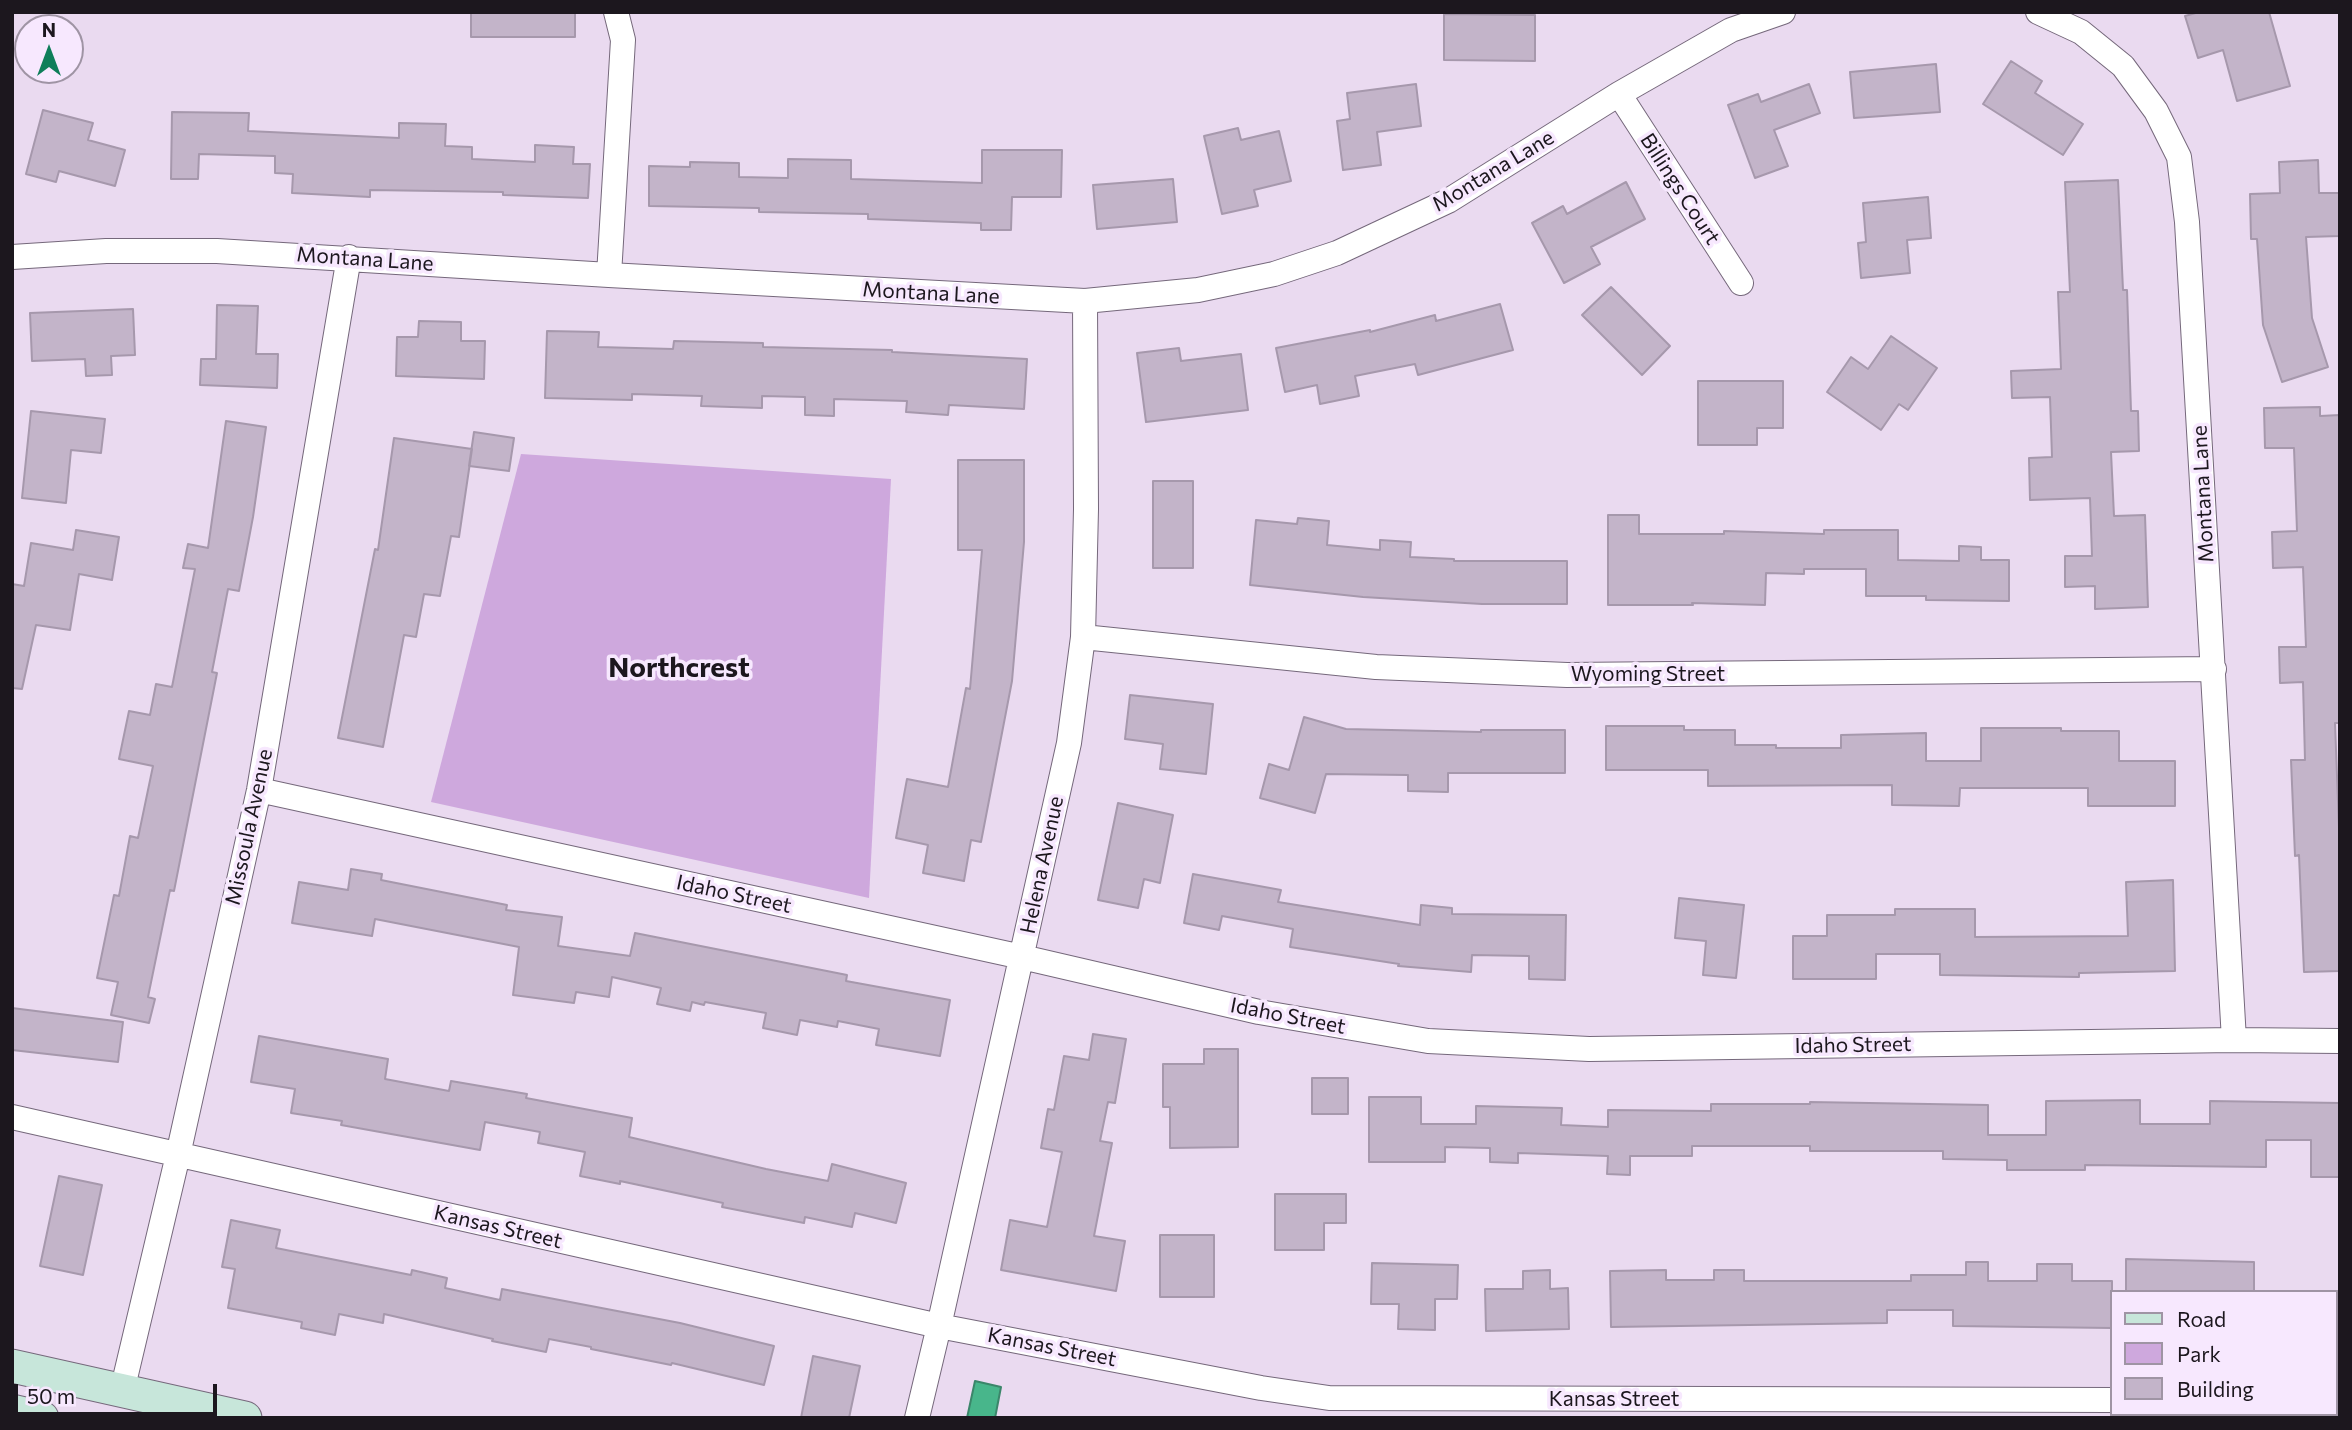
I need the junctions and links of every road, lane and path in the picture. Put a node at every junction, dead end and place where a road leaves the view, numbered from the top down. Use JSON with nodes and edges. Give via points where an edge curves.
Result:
{"nodes":[{"id":1,"x":616,"y":12,"type":"edge"},
{"id":2,"x":1783,"y":12,"type":"edge"},
{"id":3,"x":2038,"y":12,"type":"edge"},
{"id":4,"x":1619,"y":94,"type":"junction"},
{"id":5,"x":12,"y":257,"type":"edge"},
{"id":6,"x":349,"y":257,"type":"junction"},
{"id":7,"x":609,"y":275,"type":"junction"},
{"id":8,"x":1741,"y":283,"type":"dead end"},
{"id":9,"x":1085,"y":301,"type":"junction"},
{"id":10,"x":1083,"y":637,"type":"junction"},
{"id":11,"x":2214,"y":669,"type":"junction"},
{"id":12,"x":259,"y":790,"type":"junction"},
{"id":13,"x":1022,"y":957,"type":"junction"},
{"id":14,"x":2234,"y":1040,"type":"junction"},
{"id":15,"x":2340,"y":1041,"type":"edge"},
{"id":16,"x":12,"y":1117,"type":"edge"},
{"id":17,"x":178,"y":1155,"type":"junction"},
{"id":18,"x":939,"y":1326,"type":"junction"},
{"id":19,"x":12,"y":1366,"type":"edge"},
{"id":20,"x":122,"y":1391,"type":"junction"},
{"id":21,"x":2110,"y":1400,"type":"edge"},
{"id":22,"x":12,"y":1411,"type":"edge"},
{"id":23,"x":42,"y":1418,"type":"edge"},
{"id":24,"x":245,"y":1418,"type":"edge"},
{"id":25,"x":917,"y":1418,"type":"edge"}],
"edges":[{"from":1,"to":7,"type":"street","via":[[623,40]]},
{"from":2,"to":4,"type":"street","name":"Montana Lane","via":[[1731,30]]},
{"from":3,"to":11,"type":"street","name":"Montana Lane","via":[[2081,32],[2123,66],[2156,111],[2179,158],[2187,222]]},
{"from":4,"to":8,"type":"street","name":"Billings Court"},
{"from":4,"to":9,"type":"street","name":"Montana Lane","via":[[1448,201],[1337,253],[1274,274],[1198,290]]},
{"from":5,"to":6,"type":"street","name":"Montana Lane","via":[[106,251]]},
{"from":6,"to":7,"type":"street","name":"Montana Lane"},
{"from":6,"to":12,"type":"street","name":"Missoula Avenue"},
{"from":7,"to":9,"type":"street","name":"Montana Lane"},
{"from":9,"to":10,"type":"street","name":"Helena Avenue"},
{"from":10,"to":11,"type":"street","name":"Wyoming Street","via":[[1376,667],[1567,675]]},
{"from":10,"to":13,"type":"street","name":"Helena Avenue","via":[[1069,743]]},
{"from":11,"to":14,"type":"street","name":"Montana Lane"},
{"from":12,"to":13,"type":"street","name":"Idaho Street"},
{"from":12,"to":17,"type":"street","name":"Missoula Avenue"},
{"from":13,"to":14,"type":"street","name":"Idaho Street","via":[[1259,1012],[1428,1041],[1589,1049]]},
{"from":13,"to":18,"type":"street","name":"Helena Avenue"},
{"from":14,"to":15,"type":"street","name":"Idaho Street"},
{"from":16,"to":17,"type":"street","name":"Kansas Street"},
{"from":17,"to":18,"type":"street","name":"Kansas Street"},
{"from":17,"to":20,"type":"street","name":"Missoula Avenue"},
{"from":18,"to":21,"type":"street","name":"Kansas Street","via":[[1329,1398]]},
{"from":18,"to":25,"type":"street","name":"Helena Avenue"},
{"from":19,"to":20,"type":"main road"},
{"from":20,"to":24,"type":"main road"},
{"from":22,"to":23,"type":"main road"}]}
